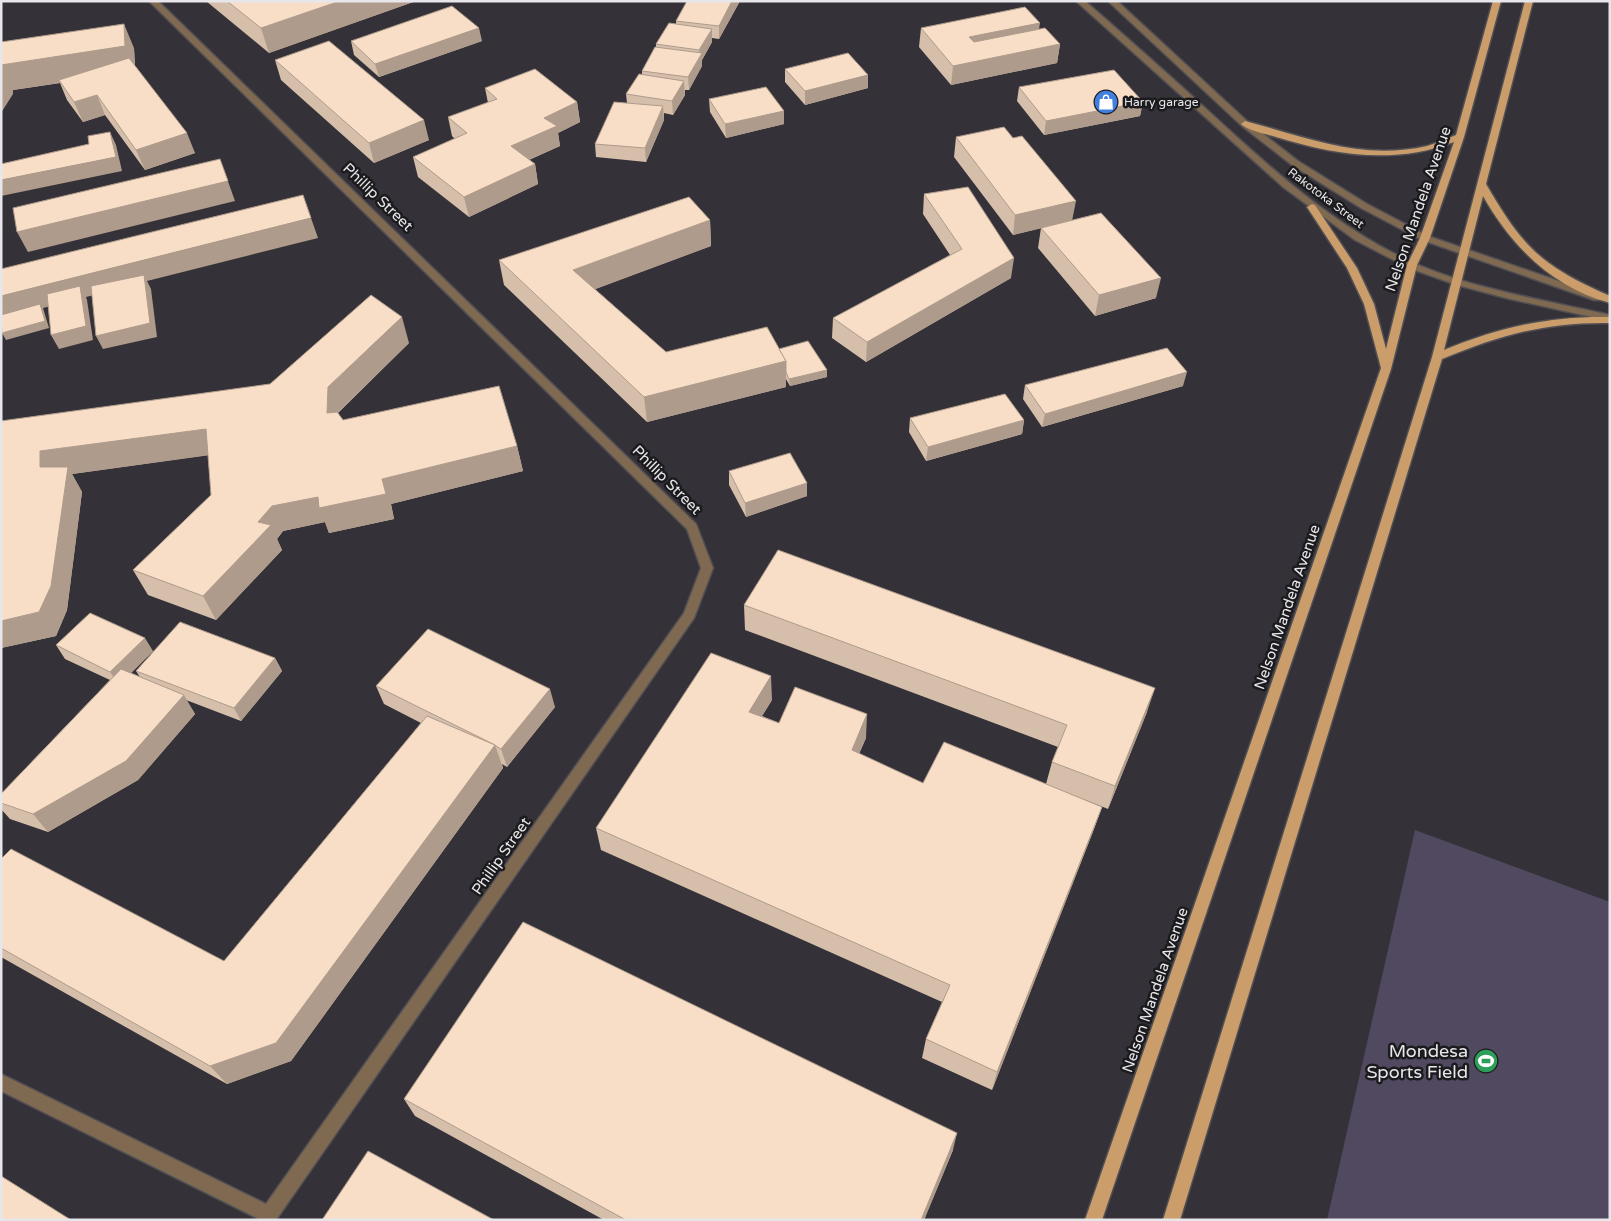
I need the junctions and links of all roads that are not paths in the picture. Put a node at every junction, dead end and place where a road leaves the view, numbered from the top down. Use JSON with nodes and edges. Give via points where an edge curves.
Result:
{"nodes":[{"id":1,"x":153,"y":1,"type":"edge"},
{"id":2,"x":1080,"y":1,"type":"edge"},
{"id":3,"x":1112,"y":1,"type":"edge"},
{"id":4,"x":1497,"y":1,"type":"edge"},
{"id":5,"x":1529,"y":1,"type":"edge"},
{"id":6,"x":1245,"y":124,"type":"junction"},
{"id":7,"x":1460,"y":137,"type":"junction"},
{"id":8,"x":1482,"y":185,"type":"junction"},
{"id":9,"x":1312,"y":207,"type":"junction"},
{"id":10,"x":1424,"y":238,"type":"junction"},
{"id":11,"x":1464,"y":253,"type":"junction"},
{"id":12,"x":1412,"y":265,"type":"junction"},
{"id":13,"x":1455,"y":281,"type":"junction"},
{"id":14,"x":1610,"y":301,"type":"edge"},
{"id":15,"x":1610,"y":319,"type":"edge"},
{"id":16,"x":1437,"y":357,"type":"junction"},
{"id":17,"x":1386,"y":369,"type":"junction"},
{"id":18,"x":1,"y":1082,"type":"edge"},
{"id":19,"x":267,"y":1217,"type":"edge"},
{"id":20,"x":1092,"y":1220,"type":"edge"},
{"id":21,"x":1171,"y":1220,"type":"edge"}],
"edges":[{"from":1,"to":19,"type":"street","name":"Phillip Street","via":[[692,527],[707,568],[690,615]]},
{"from":2,"to":9,"type":"street","name":"Rakotoka Street"},
{"from":3,"to":6,"type":"street","name":"Rakotoka Street"},
{"from":4,"to":7,"type":"main road","name":"Nelson Mandela Avenue"},
{"from":5,"to":8,"type":"main road"},
{"from":6,"to":7,"type":"main road","via":[[1313,146],[1354,153],[1401,153]]},
{"from":6,"to":10,"type":"street","name":"Rakotoka Street","via":[[1295,163]]},
{"from":7,"to":10,"type":"main road","name":"Nelson Mandela Avenue"},
{"from":8,"to":11,"type":"main road"},
{"from":8,"to":14,"type":"main road","via":[[1498,216],[1523,247],[1549,270]]},
{"from":9,"to":12,"type":"street","name":"Rakotoka Street","via":[[1353,236]]},
{"from":9,"to":17,"type":"main road","via":[[1352,268],[1370,304]]},
{"from":10,"to":11,"type":"street","name":"Rakotoka Street"},
{"from":10,"to":12,"type":"main road","name":"Nelson Mandela Avenue"},
{"from":11,"to":13,"type":"main road"},
{"from":11,"to":14,"type":"street","name":"Rakotoka Street"},
{"from":12,"to":13,"type":"street","name":"Rakotoka Street"},
{"from":12,"to":17,"type":"main road","name":"Nelson Mandela Avenue"},
{"from":13,"to":15,"type":"street","name":"Rakotoka Street"},
{"from":13,"to":16,"type":"main road"},
{"from":15,"to":16,"type":"main road","via":[[1554,321],[1518,327]]},
{"from":16,"to":21,"type":"main road"},
{"from":17,"to":20,"type":"main road","name":"Nelson Mandela Avenue"},
{"from":18,"to":19,"type":"street"}]}
